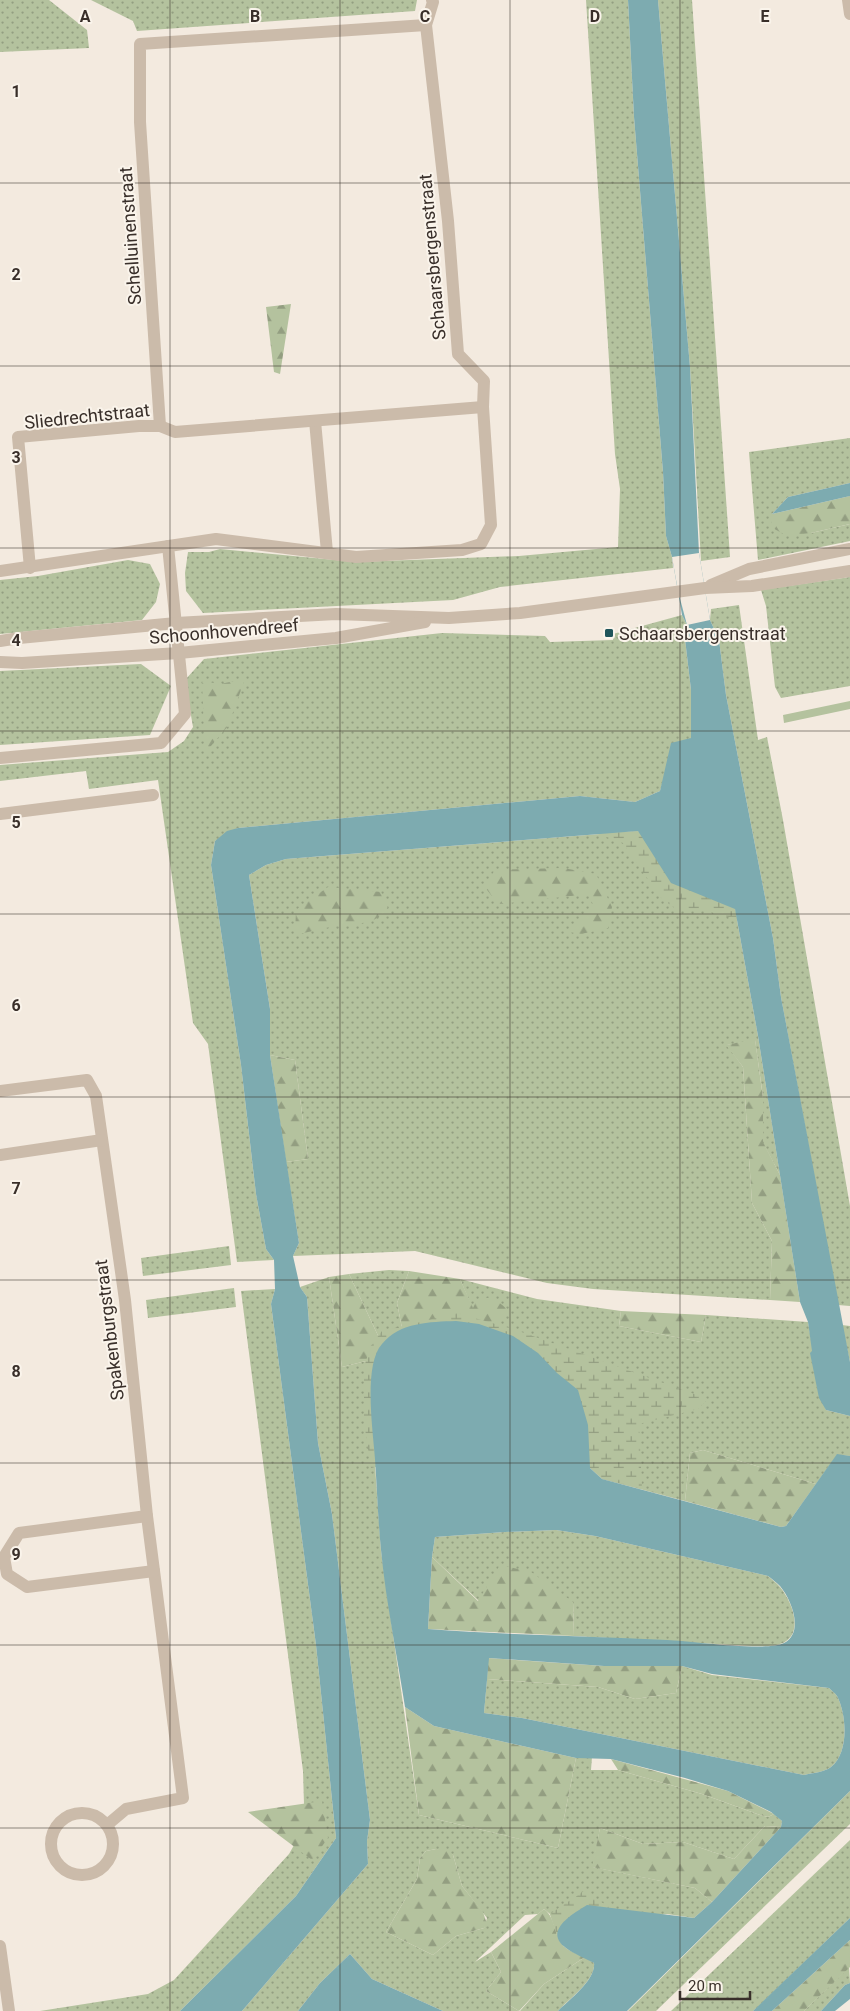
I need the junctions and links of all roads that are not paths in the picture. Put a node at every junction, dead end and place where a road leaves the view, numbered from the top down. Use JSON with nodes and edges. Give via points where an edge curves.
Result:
{"nodes":[{"id":1,"x":432,"y":0,"type":"edge"},
{"id":2,"x":848,"y":0,"type":"edge"},
{"id":3,"x":850,"y":14,"type":"edge"},
{"id":4,"x":426,"y":25,"type":"junction"},
{"id":5,"x":483,"y":407,"type":"junction"},
{"id":6,"x":315,"y":420,"type":"junction"},
{"id":7,"x":160,"y":426,"type":"junction"},
{"id":8,"x":168,"y":546,"type":"junction"},
{"id":9,"x":850,"y":549,"type":"edge"},
{"id":10,"x":327,"y":552,"type":"junction"},
{"id":11,"x":30,"y":568,"type":"junction"},
{"id":12,"x":0,"y":571,"type":"edge"},
{"id":13,"x":850,"y":571,"type":"edge"},
{"id":14,"x":704,"y":588,"type":"junction"},
{"id":15,"x":449,"y":618,"type":"junction"},
{"id":16,"x":176,"y":623,"type":"junction"},
{"id":17,"x":0,"y":641,"type":"edge"},
{"id":18,"x":180,"y":653,"type":"junction"},
{"id":19,"x":0,"y":662,"type":"edge"},
{"id":20,"x":0,"y":758,"type":"edge"},
{"id":21,"x":153,"y":795,"type":"dead end"},
{"id":22,"x":0,"y":814,"type":"edge"},
{"id":23,"x":0,"y":1091,"type":"edge"},
{"id":24,"x":102,"y":1140,"type":"junction"},
{"id":25,"x":0,"y":1155,"type":"edge"},
{"id":26,"x":147,"y":1516,"type":"junction"},
{"id":27,"x":154,"y":1572,"type":"junction"},
{"id":28,"x":107,"y":1825,"type":"junction"},
{"id":29,"x":0,"y":1946,"type":"edge"},
{"id":30,"x":8,"y":2011,"type":"edge"}],
"edges":[{"from":1,"to":4,"type":"street","name":"Schaarsbergenstraat"},
{"from":2,"to":3,"type":"street"},
{"from":4,"to":5,"type":"street","name":"Schaarsbergenstraat","via":[[448,220],[458,354],[484,380]]},
{"from":4,"to":7,"type":"street","name":"Schelluinenstraat","via":[[140,44],[140,122]]},
{"from":5,"to":6,"type":"street","name":"Sliedrechtstraat"},
{"from":5,"to":10,"type":"street","name":"Schaarsbergenstraat","via":[[491,525],[482,544],[462,550],[356,557]]},
{"from":6,"to":7,"type":"street","name":"Sliedrechtstraat","via":[[174,432]]},
{"from":6,"to":10,"type":"street"},
{"from":7,"to":11,"type":"street","name":"Sliedrechtstraat","via":[[18,437]]},
{"from":8,"to":10,"type":"street","name":"Schaarsbergenstraat","via":[[216,539]]},
{"from":8,"to":11,"type":"street","name":"Schaarsbergenstraat"},
{"from":8,"to":16,"type":"street"},
{"from":9,"to":14,"type":"street","name":"Schoonhovendreef","via":[[749,569]]},
{"from":11,"to":12,"type":"street","name":"Schaarsbergenstraat"},
{"from":13,"to":14,"type":"street","name":"Schoonhovendreef","via":[[752,586]]},
{"from":14,"to":15,"type":"street","name":"Schoonhovendreef","via":[[520,613]]},
{"from":15,"to":16,"type":"street","name":"Schoonhovendreef","via":[[336,614]]},
{"from":15,"to":18,"type":"street","name":"Schoonhovendreef","via":[[336,638]]},
{"from":16,"to":17,"type":"street","name":"Schoonhovendreef"},
{"from":16,"to":18,"type":"street"},
{"from":18,"to":19,"type":"street","name":"Schoonhovendreef"},
{"from":18,"to":20,"type":"street","via":[[185,714],[161,743]]},
{"from":21,"to":22,"type":"street"},
{"from":23,"to":24,"type":"street","name":"Spakenburgstraat","via":[[87,1080],[96,1096]]},
{"from":24,"to":25,"type":"street"},
{"from":24,"to":26,"type":"street","name":"Spakenburgstraat","via":[[125,1300]]},
{"from":26,"to":27,"type":"street","name":"Spakenburgstraat"},
{"from":26,"to":27,"type":"street","via":[[19,1533],[4,1557],[7,1574],[27,1587]]},
{"from":27,"to":28,"type":"street","name":"Spakenburgstraat","via":[[183,1798],[126,1809]]},
{"from":28,"to":28,"type":"street","via":[[114,1840],[111,1856],[101,1869],[86,1875],[70,1873],[57,1863],[51,1848],[52,1840],[64,1819],[78,1813],[94,1815]]},
{"from":29,"to":30,"type":"street"}]}
